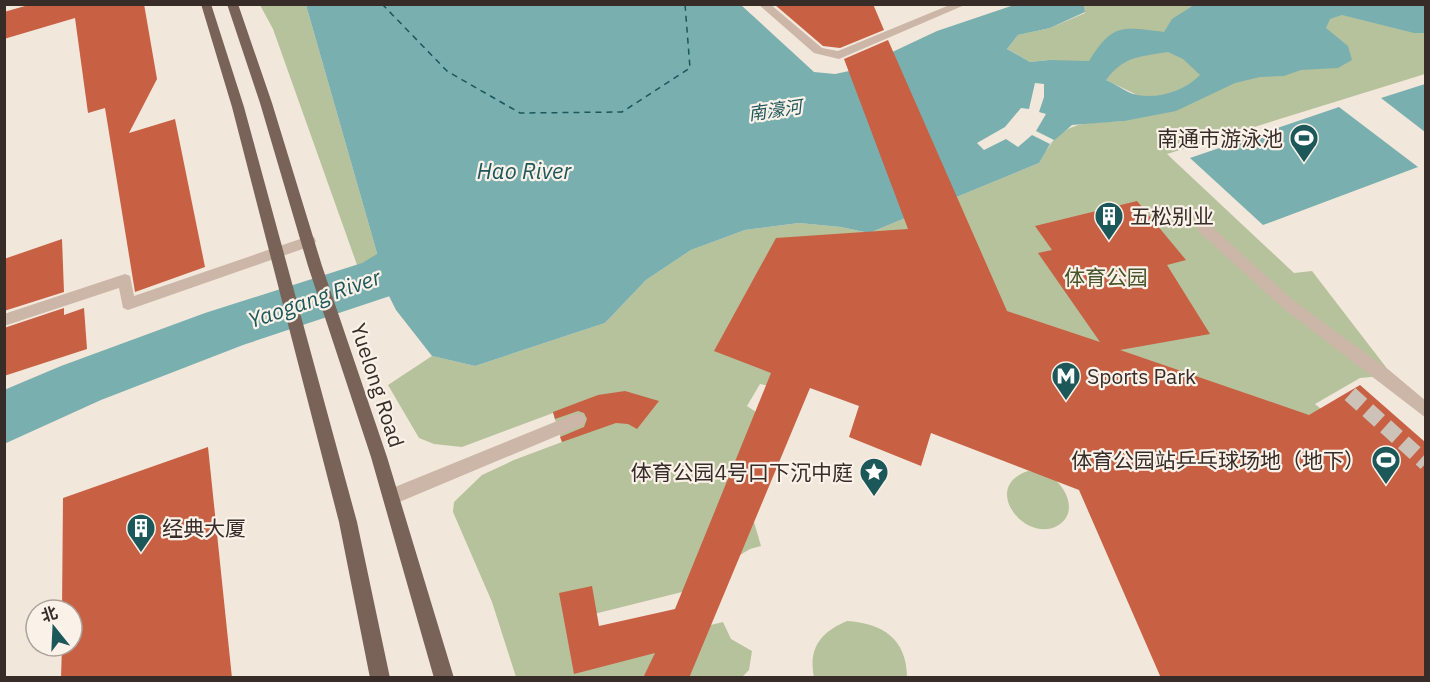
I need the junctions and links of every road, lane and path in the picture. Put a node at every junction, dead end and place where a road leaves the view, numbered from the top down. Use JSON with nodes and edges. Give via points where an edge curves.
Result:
{"nodes":[{"id":1,"x":206,"y":4,"type":"edge"},
{"id":2,"x":232,"y":4,"type":"edge"},
{"id":3,"x":763,"y":4,"type":"edge"},
{"id":4,"x":962,"y":4,"type":"edge"},
{"id":5,"x":1204,"y":228,"type":"dead end"},
{"id":6,"x":309,"y":241,"type":"junction"},
{"id":7,"x":276,"y":252,"type":"junction"},
{"id":8,"x":4,"y":320,"type":"edge"},
{"id":9,"x":1425,"y":411,"type":"edge"},
{"id":10,"x":578,"y":420,"type":"dead end"},
{"id":11,"x":391,"y":497,"type":"junction"},
{"id":12,"x":380,"y":678,"type":"edge"},
{"id":13,"x":444,"y":678,"type":"edge"}],
"edges":[{"from":1,"to":7,"type":"main road"},
{"from":2,"to":6,"type":"main road","name":"Yuelong Road"},
{"from":3,"to":4,"type":"street","via":[[818,51],[839,55]]},
{"from":5,"to":9,"type":"street","via":[[1289,305],[1384,375]]},
{"from":6,"to":7,"type":"street"},
{"from":6,"to":11,"type":"main road","name":"Yuelong Road"},
{"from":7,"to":8,"type":"street","via":[[128,304],[125,279]]},
{"from":7,"to":12,"type":"main road","via":[[348,522]]},
{"from":10,"to":11,"type":"street"},
{"from":11,"to":13,"type":"main road","name":"Yuelong Road"}]}
